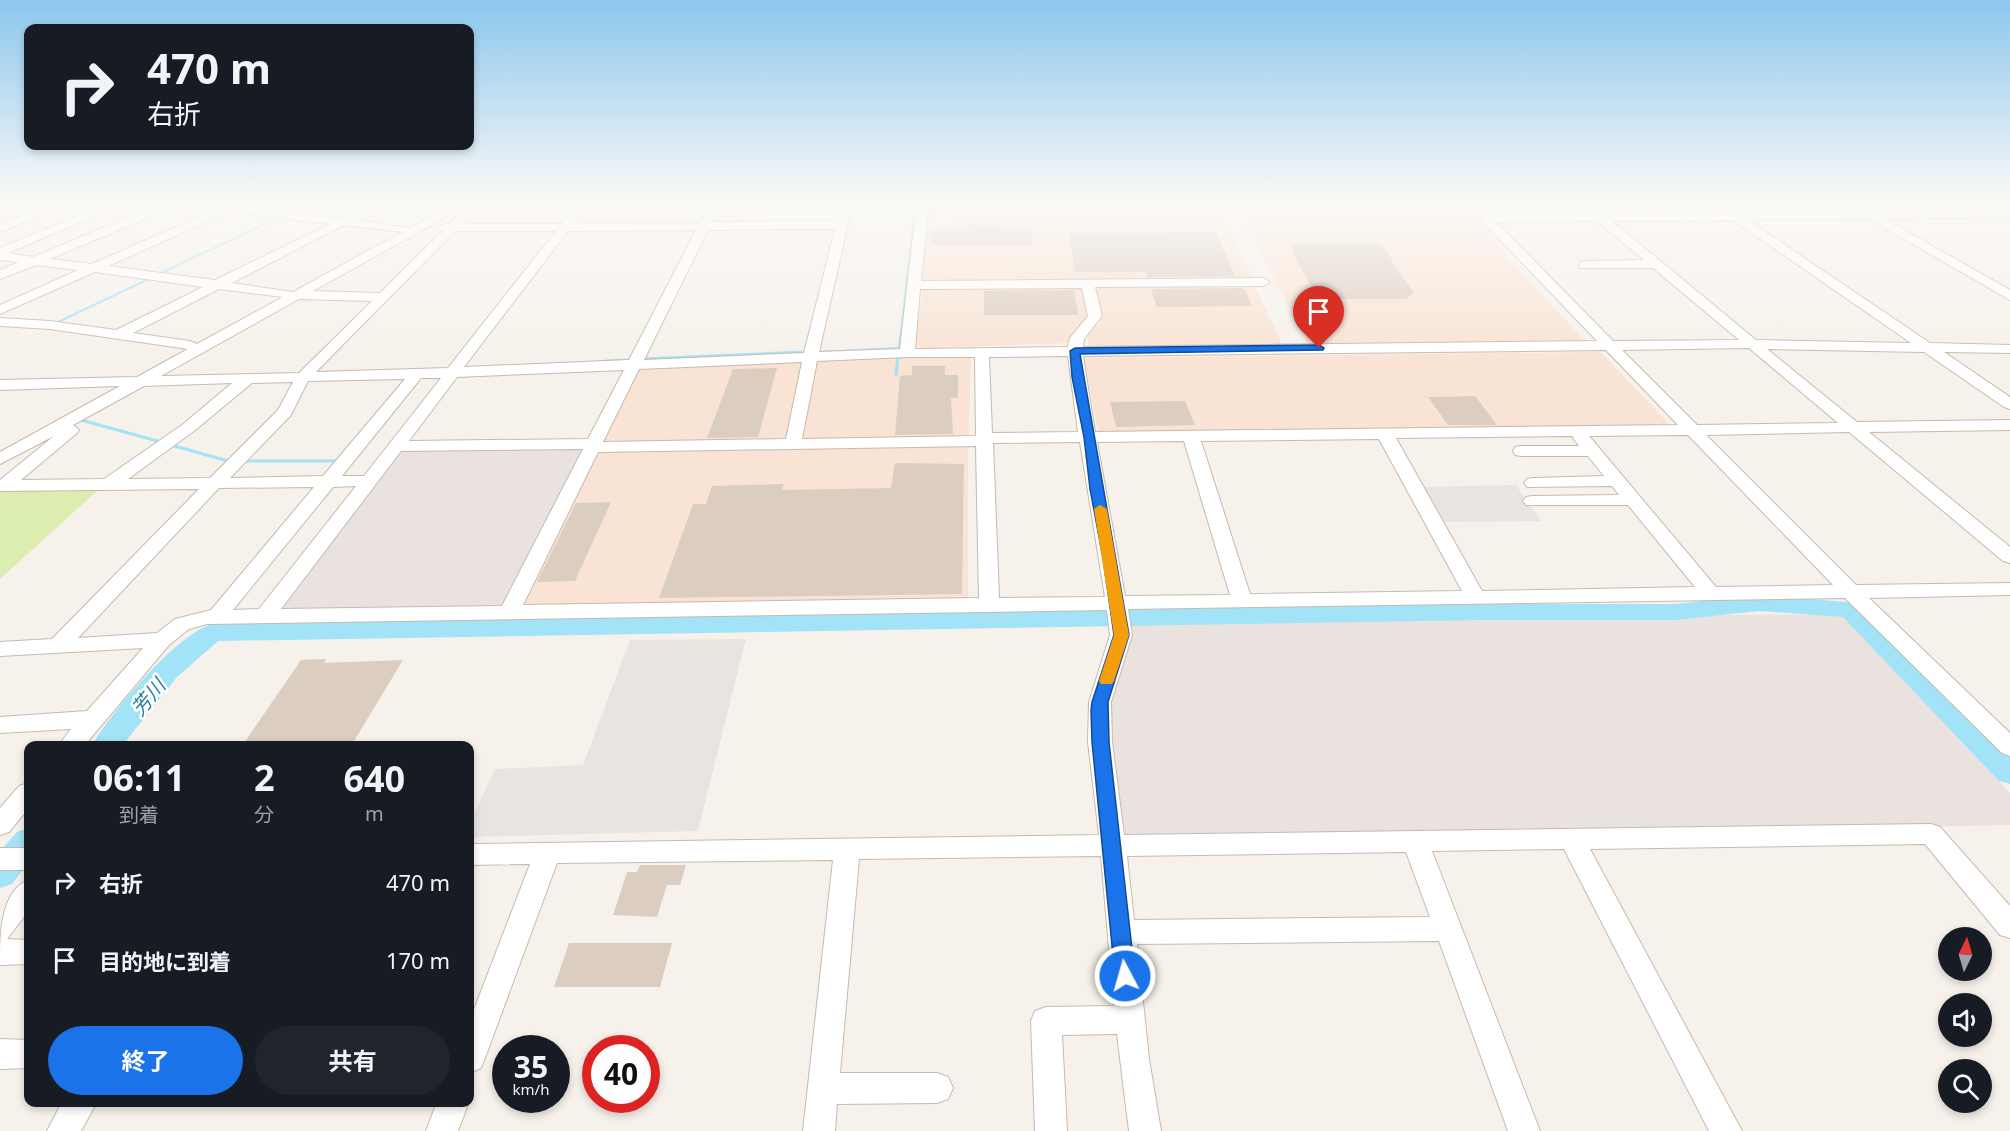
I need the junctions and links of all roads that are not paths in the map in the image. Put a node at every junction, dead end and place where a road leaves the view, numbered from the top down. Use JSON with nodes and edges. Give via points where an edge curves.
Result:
{"nodes":[{"id":1,"x":4,"y":255,"type":"edge"},
{"id":2,"x":50,"y":255,"type":"edge"},
{"id":3,"x":123,"y":255,"type":"edge"},
{"id":4,"x":278,"y":255,"type":"edge"},
{"id":5,"x":365,"y":255,"type":"edge"},
{"id":6,"x":425,"y":255,"type":"edge"},
{"id":7,"x":544,"y":255,"type":"edge"},
{"id":8,"x":689,"y":255,"type":"edge"},
{"id":9,"x":835,"y":255,"type":"edge"},
{"id":10,"x":917,"y":255,"type":"edge"},
{"id":11,"x":1521,"y":255,"type":"edge"},
{"id":12,"x":1643,"y":255,"type":"edge"},
{"id":13,"x":1791,"y":255,"type":"edge"},
{"id":14,"x":1939,"y":255,"type":"edge"},
{"id":15,"x":35,"y":261,"type":"junction"},
{"id":16,"x":1654,"y":264,"type":"junction"},
{"id":17,"x":1585,"y":265,"type":"dead end"},
{"id":18,"x":93,"y":268,"type":"junction"},
{"id":19,"x":0,"y":275,"type":"edge"},
{"id":20,"x":1263,"y":282,"type":"dead end"},
{"id":21,"x":1088,"y":284,"type":"junction"},
{"id":22,"x":219,"y":285,"type":"junction"},
{"id":23,"x":914,"y":285,"type":"junction"},
{"id":24,"x":292,"y":295,"type":"junction"},
{"id":25,"x":2010,"y":296,"type":"edge"},
{"id":26,"x":383,"y":297,"type":"junction"},
{"id":27,"x":0,"y":310,"type":"edge"},
{"id":28,"x":0,"y":322,"type":"edge"},
{"id":29,"x":21,"y":324,"type":"junction"},
{"id":30,"x":119,"y":334,"type":"junction"},
{"id":31,"x":0,"y":335,"type":"edge"},
{"id":32,"x":1751,"y":344,"type":"junction"},
{"id":33,"x":190,"y":345,"type":"junction"},
{"id":34,"x":1608,"y":345,"type":"junction"},
{"id":35,"x":1928,"y":348,"type":"junction"},
{"id":36,"x":2010,"y":349,"type":"edge"},
{"id":37,"x":908,"y":350,"type":"junction"},
{"id":38,"x":1075,"y":351,"type":"junction"},
{"id":39,"x":982,"y":353,"type":"junction"},
{"id":40,"x":811,"y":357,"type":"junction"},
{"id":41,"x":634,"y":364,"type":"junction"},
{"id":42,"x":453,"y":372,"type":"junction"},
{"id":43,"x":417,"y":374,"type":"junction"},
{"id":44,"x":303,"y":377,"type":"junction"},
{"id":45,"x":247,"y":379,"type":"junction"},
{"id":46,"x":132,"y":382,"type":"junction"},
{"id":47,"x":0,"y":385,"type":"edge"},
{"id":48,"x":21,"y":385,"type":"junction"},
{"id":49,"x":0,"y":396,"type":"edge"},
{"id":50,"x":2010,"y":404,"type":"edge"},
{"id":51,"x":69,"y":421,"type":"junction"},
{"id":52,"x":2010,"y":425,"type":"edge"},
{"id":53,"x":1855,"y":428,"type":"junction"},
{"id":54,"x":1688,"y":430,"type":"junction"},
{"id":55,"x":1576,"y":431,"type":"junction"},
{"id":56,"x":1385,"y":434,"type":"junction"},
{"id":57,"x":1191,"y":436,"type":"junction"},
{"id":58,"x":1090,"y":437,"type":"junction"},
{"id":59,"x":984,"y":441,"type":"junction"},
{"id":60,"x":793,"y":444,"type":"junction"},
{"id":61,"x":593,"y":445,"type":"junction"},
{"id":62,"x":396,"y":446,"type":"junction"},
{"id":63,"x":0,"y":450,"type":"edge"},
{"id":64,"x":1593,"y":451,"type":"junction"},
{"id":65,"x":1521,"y":452,"type":"dead end"},
{"id":66,"x":0,"y":459,"type":"edge"},
{"id":67,"x":327,"y":481,"type":"junction"},
{"id":68,"x":369,"y":481,"type":"junction"},
{"id":69,"x":1618,"y":481,"type":"junction"},
{"id":70,"x":215,"y":483,"type":"junction"},
{"id":71,"x":1533,"y":483,"type":"dead end"},
{"id":72,"x":109,"y":484,"type":"junction"},
{"id":73,"x":2,"y":486,"type":"edge"},
{"id":74,"x":1532,"y":501,"type":"dead end"},
{"id":75,"x":1634,"y":501,"type":"junction"},
{"id":76,"x":2010,"y":557,"type":"edge"},
{"id":77,"x":2010,"y":589,"type":"edge"},
{"id":78,"x":1851,"y":592,"type":"junction"},
{"id":79,"x":1710,"y":593,"type":"junction"},
{"id":80,"x":1475,"y":597,"type":"junction"},
{"id":81,"x":1242,"y":600,"type":"junction"},
{"id":82,"x":1117,"y":602,"type":"junction"},
{"id":83,"x":989,"y":604,"type":"junction"},
{"id":84,"x":509,"y":612,"type":"junction"},
{"id":85,"x":266,"y":615,"type":"junction"},
{"id":86,"x":217,"y":616,"type":"junction"},
{"id":87,"x":162,"y":640,"type":"junction"},
{"id":88,"x":59,"y":645,"type":"junction"},
{"id":89,"x":0,"y":649,"type":"edge"},
{"id":90,"x":93,"y":719,"type":"junction"},
{"id":91,"x":0,"y":725,"type":"edge"},
{"id":92,"x":74,"y":741,"type":"edge"},
{"id":93,"x":2010,"y":747,"type":"edge"},
{"id":94,"x":16,"y":799,"type":"edge"},
{"id":95,"x":0,"y":825,"type":"edge"},
{"id":96,"x":1571,"y":839,"type":"junction"},
{"id":97,"x":1415,"y":840,"type":"junction"},
{"id":98,"x":1113,"y":845,"type":"junction"},
{"id":99,"x":847,"y":848,"type":"junction"},
{"id":100,"x":474,"y":854,"type":"edge"},
{"id":101,"x":547,"y":854,"type":"junction"},
{"id":102,"x":0,"y":859,"type":"edge"},
{"id":103,"x":24,"y":859,"type":"edge"},
{"id":104,"x":24,"y":897,"type":"edge"},
{"id":105,"x":2010,"y":926,"type":"edge"},
{"id":106,"x":1448,"y":929,"type":"junction"},
{"id":107,"x":0,"y":930,"type":"edge"},
{"id":108,"x":1121,"y":932,"type":"junction"},
{"id":109,"x":0,"y":952,"type":"edge"},
{"id":110,"x":24,"y":952,"type":"edge"},
{"id":111,"x":1130,"y":1020,"type":"junction"},
{"id":112,"x":474,"y":1042,"type":"edge"},
{"id":113,"x":0,"y":1054,"type":"edge"},
{"id":114,"x":24,"y":1054,"type":"edge"},
{"id":115,"x":936,"y":1088,"type":"dead end"},
{"id":116,"x":823,"y":1089,"type":"junction"},
{"id":117,"x":78,"y":1107,"type":"edge"},
{"id":118,"x":451,"y":1107,"type":"edge"},
{"id":119,"x":63,"y":1131,"type":"edge"},
{"id":120,"x":442,"y":1131,"type":"edge"},
{"id":121,"x":819,"y":1131,"type":"edge"},
{"id":122,"x":1051,"y":1131,"type":"edge"},
{"id":123,"x":1144,"y":1131,"type":"edge"},
{"id":124,"x":1524,"y":1131,"type":"edge"},
{"id":125,"x":1725,"y":1131,"type":"edge"}],
"edges":[{"from":1,"to":15,"type":"street"},
{"from":2,"to":15,"type":"street"},
{"from":3,"to":18,"type":"street"},
{"from":4,"to":22,"type":"street"},
{"from":5,"to":24,"type":"street"},
{"from":6,"to":26,"type":"street"},
{"from":7,"to":42,"type":"street"},
{"from":8,"to":41,"type":"street"},
{"from":9,"to":40,"type":"street"},
{"from":10,"to":23,"type":"street"},
{"from":11,"to":34,"type":"street"},
{"from":12,"to":16,"type":"street"},
{"from":13,"to":35,"type":"street"},
{"from":14,"to":25,"type":"street"},
{"from":15,"to":18,"type":"street"},
{"from":15,"to":19,"type":"street"},
{"from":16,"to":17,"type":"street"},
{"from":16,"to":32,"type":"street"},
{"from":18,"to":22,"type":"street"},
{"from":18,"to":27,"type":"street"},
{"from":20,"to":21,"type":"street"},
{"from":21,"to":23,"type":"street"},
{"from":21,"to":38,"type":"street","via":[[1095,316],[1077,338]]},
{"from":22,"to":24,"type":"street"},
{"from":22,"to":30,"type":"street"},
{"from":23,"to":37,"type":"street"},
{"from":24,"to":26,"type":"street"},
{"from":24,"to":33,"type":"street"},
{"from":24,"to":46,"type":"street"},
{"from":26,"to":44,"type":"street"},
{"from":28,"to":29,"type":"street"},
{"from":29,"to":30,"type":"street"},
{"from":29,"to":31,"type":"street"},
{"from":30,"to":33,"type":"street"},
{"from":32,"to":34,"type":"street"},
{"from":32,"to":35,"type":"street"},
{"from":32,"to":53,"type":"street"},
{"from":33,"to":46,"type":"street"},
{"from":34,"to":38,"type":"street"},
{"from":34,"to":54,"type":"street"},
{"from":35,"to":36,"type":"street"},
{"from":35,"to":50,"type":"street"},
{"from":37,"to":39,"type":"street","via":[[923,354]]},
{"from":37,"to":40,"type":"street"},
{"from":38,"to":39,"type":"street"},
{"from":38,"to":58,"type":"street"},
{"from":39,"to":59,"type":"street"},
{"from":40,"to":41,"type":"street"},
{"from":40,"to":60,"type":"street"},
{"from":41,"to":42,"type":"street"},
{"from":41,"to":61,"type":"street"},
{"from":42,"to":43,"type":"street"},
{"from":42,"to":62,"type":"street"},
{"from":43,"to":44,"type":"street"},
{"from":43,"to":67,"type":"street"},
{"from":44,"to":45,"type":"street"},
{"from":44,"to":70,"type":"street","via":[[285,412]]},
{"from":45,"to":46,"type":"street"},
{"from":45,"to":72,"type":"street","via":[[167,444]]},
{"from":46,"to":48,"type":"street"},
{"from":46,"to":51,"type":"street"},
{"from":46,"to":63,"type":"street"},
{"from":47,"to":48,"type":"street"},
{"from":48,"to":49,"type":"street"},
{"from":51,"to":66,"type":"street"},
{"from":51,"to":73,"type":"street","via":[[79,424]]},
{"from":52,"to":53,"type":"street"},
{"from":53,"to":54,"type":"street"},
{"from":53,"to":76,"type":"street"},
{"from":54,"to":55,"type":"street"},
{"from":54,"to":78,"type":"street"},
{"from":55,"to":56,"type":"street"},
{"from":55,"to":64,"type":"street"},
{"from":56,"to":57,"type":"street"},
{"from":56,"to":80,"type":"street"},
{"from":57,"to":58,"type":"street"},
{"from":57,"to":81,"type":"street"},
{"from":58,"to":59,"type":"street"},
{"from":58,"to":82,"type":"street"},
{"from":59,"to":60,"type":"street"},
{"from":59,"to":83,"type":"street"},
{"from":60,"to":61,"type":"street"},
{"from":61,"to":62,"type":"street"},
{"from":61,"to":84,"type":"street"},
{"from":62,"to":68,"type":"street"},
{"from":64,"to":65,"type":"street"},
{"from":64,"to":69,"type":"street"},
{"from":67,"to":68,"type":"street"},
{"from":67,"to":70,"type":"street"},
{"from":67,"to":86,"type":"street"},
{"from":68,"to":85,"type":"street"},
{"from":69,"to":71,"type":"street"},
{"from":69,"to":75,"type":"street"},
{"from":70,"to":72,"type":"street"},
{"from":70,"to":88,"type":"street"},
{"from":72,"to":73,"type":"street"},
{"from":74,"to":75,"type":"street"},
{"from":75,"to":79,"type":"street"},
{"from":77,"to":78,"type":"street"},
{"from":78,"to":79,"type":"street"},
{"from":78,"to":93,"type":"street"},
{"from":79,"to":80,"type":"street"},
{"from":80,"to":81,"type":"street"},
{"from":81,"to":82,"type":"street"},
{"from":82,"to":83,"type":"street"},
{"from":82,"to":98,"type":"street","via":[[1122,635],[1099,711]]},
{"from":83,"to":84,"type":"street"},
{"from":84,"to":85,"type":"street"},
{"from":85,"to":86,"type":"street"},
{"from":86,"to":87,"type":"street","via":[[189,621]]},
{"from":87,"to":88,"type":"street"},
{"from":87,"to":90,"type":"street"},
{"from":88,"to":89,"type":"street"},
{"from":90,"to":91,"type":"street"},
{"from":90,"to":92,"type":"street"},
{"from":94,"to":95,"type":"street"},
{"from":96,"to":97,"type":"street"},
{"from":96,"to":105,"type":"street","via":[[1931,834]]},
{"from":96,"to":125,"type":"street"},
{"from":97,"to":98,"type":"street"},
{"from":97,"to":106,"type":"street"},
{"from":98,"to":99,"type":"street"},
{"from":98,"to":108,"type":"street"},
{"from":99,"to":101,"type":"street"},
{"from":99,"to":116,"type":"street"},
{"from":100,"to":101,"type":"street"},
{"from":101,"to":112,"type":"street"},
{"from":102,"to":103,"type":"street"},
{"from":104,"to":107,"type":"street"},
{"from":106,"to":108,"type":"street"},
{"from":106,"to":124,"type":"street"},
{"from":108,"to":111,"type":"street"},
{"from":109,"to":110,"type":"street"},
{"from":111,"to":122,"type":"street","via":[[1046,1021]]},
{"from":111,"to":123,"type":"street"},
{"from":113,"to":114,"type":"street"},
{"from":115,"to":116,"type":"street"},
{"from":116,"to":121,"type":"street"},
{"from":117,"to":119,"type":"street"},
{"from":118,"to":120,"type":"street"}]}
